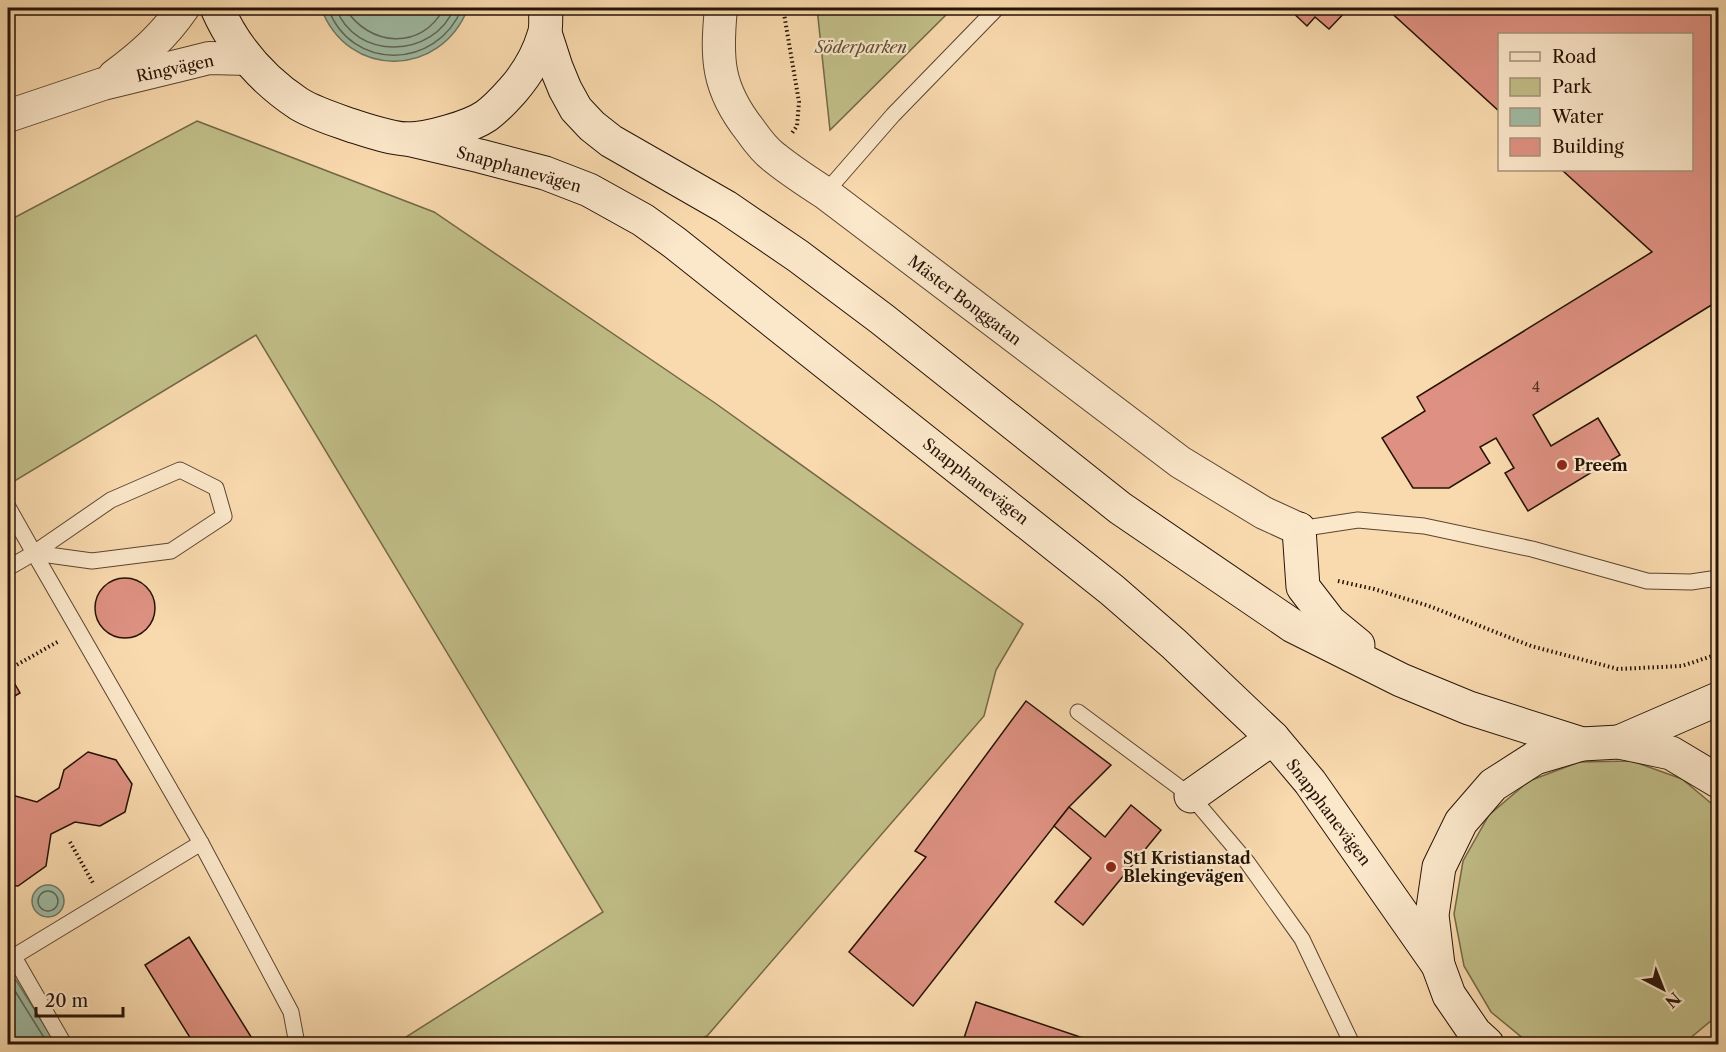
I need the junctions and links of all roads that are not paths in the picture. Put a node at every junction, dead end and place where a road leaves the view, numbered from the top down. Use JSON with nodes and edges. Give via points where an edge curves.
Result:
{"nodes":[{"id":1,"x":183,"y":8,"type":"edge"},
{"id":2,"x":217,"y":8,"type":"edge"},
{"id":3,"x":721,"y":8,"type":"edge"},
{"id":4,"x":997,"y":8,"type":"edge"},
{"id":5,"x":545,"y":20,"type":"edge"},
{"id":6,"x":248,"y":59,"type":"junction"},
{"id":7,"x":103,"y":84,"type":"junction"},
{"id":8,"x":8,"y":116,"type":"edge"},
{"id":9,"x":407,"y":139,"type":"junction"},
{"id":10,"x":825,"y":193,"type":"junction"},
{"id":11,"x":8,"y":507,"type":"edge"},
{"id":12,"x":1299,"y":529,"type":"junction"},
{"id":13,"x":34,"y":553,"type":"junction"},
{"id":14,"x":8,"y":568,"type":"edge"},
{"id":15,"x":1719,"y":578,"type":"edge"},
{"id":16,"x":1401,"y":680,"type":"junction"},
{"id":17,"x":1719,"y":699,"type":"edge"},
{"id":18,"x":1078,"y":712,"type":"dead end"},
{"id":19,"x":1273,"y":738,"type":"junction"},
{"id":20,"x":1619,"y":742,"type":"junction"},
{"id":21,"x":1582,"y":744,"type":"junction"},
{"id":22,"x":1719,"y":781,"type":"edge"},
{"id":23,"x":1191,"y":796,"type":"junction"},
{"id":24,"x":201,"y":843,"type":"junction"},
{"id":25,"x":10,"y":959,"type":"edge"},
{"id":26,"x":1438,"y":965,"type":"junction"},
{"id":27,"x":1449,"y":995,"type":"junction"},
{"id":28,"x":64,"y":1044,"type":"edge"},
{"id":29,"x":297,"y":1044,"type":"edge"},
{"id":30,"x":1352,"y":1044,"type":"edge"},
{"id":31,"x":1454,"y":1044,"type":"edge"},
{"id":32,"x":1487,"y":1044,"type":"edge"}],
"edges":[{"from":1,"to":7,"type":"street","name":"Ringvägen","via":[[158,41]]},
{"from":2,"to":6,"type":"main road","name":"Snapphanevägen"},
{"from":3,"to":10,"type":"street","name":"Mäster Bonggatan","via":[[720,70],[738,115],[774,157]]},
{"from":4,"to":10,"type":"lane","via":[[893,115]]},
{"from":5,"to":9,"type":"main road","via":[[534,60],[504,101],[485,117],[460,128]]},
{"from":5,"to":16,"type":"main road","via":[[556,67],[576,109],[611,141],[726,207],[798,256],[1120,508],[1293,626]]},
{"from":6,"to":7,"type":"street","name":"Ringvägen","via":[[209,58]]},
{"from":6,"to":9,"type":"main road","name":"Snapphanevägen","via":[[301,105],[333,120]]},
{"from":7,"to":8,"type":"street","name":"Ringvägen"},
{"from":9,"to":19,"type":"main road","name":"Snapphanevägen","via":[[545,173],[589,189],[643,220],[1112,590]]},
{"from":10,"to":12,"type":"street","name":"Mäster Bonggatan","via":[[1180,462],[1264,513]]},
{"from":11,"to":13,"type":"lane"},
{"from":12,"to":15,"type":"lane","via":[[1358,520],[1424,526],[1532,549],[1647,581]]},
{"from":12,"to":16,"type":"main road","via":[[1303,587],[1330,622]]},
{"from":13,"to":13,"type":"lane","via":[[111,500],[180,470],[216,488],[224,516],[171,551],[93,561]]},
{"from":13,"to":14,"type":"lane"},
{"from":13,"to":24,"type":"lane"},
{"from":16,"to":21,"type":"main road","via":[[1469,708]]},
{"from":17,"to":20,"type":"main road"},
{"from":18,"to":23,"type":"lane"},
{"from":19,"to":23,"type":"main road"},
{"from":19,"to":26,"type":"main road","name":"Snapphanevägen","via":[[1310,782]]},
{"from":20,"to":21,"type":"main road"},
{"from":20,"to":22,"type":"main road","via":[[1671,753]]},
{"from":21,"to":26,"type":"main road","via":[[1535,758],[1493,785],[1461,822],[1439,867],[1432,915]]},
{"from":23,"to":30,"type":"lane","via":[[1247,862],[1302,939]]},
{"from":24,"to":25,"type":"lane"},
{"from":24,"to":29,"type":"lane","via":[[291,1012]]},
{"from":25,"to":28,"type":"lane"},
{"from":26,"to":27,"type":"main road"},
{"from":27,"to":31,"type":"main road"},
{"from":27,"to":32,"type":"main road"}]}
